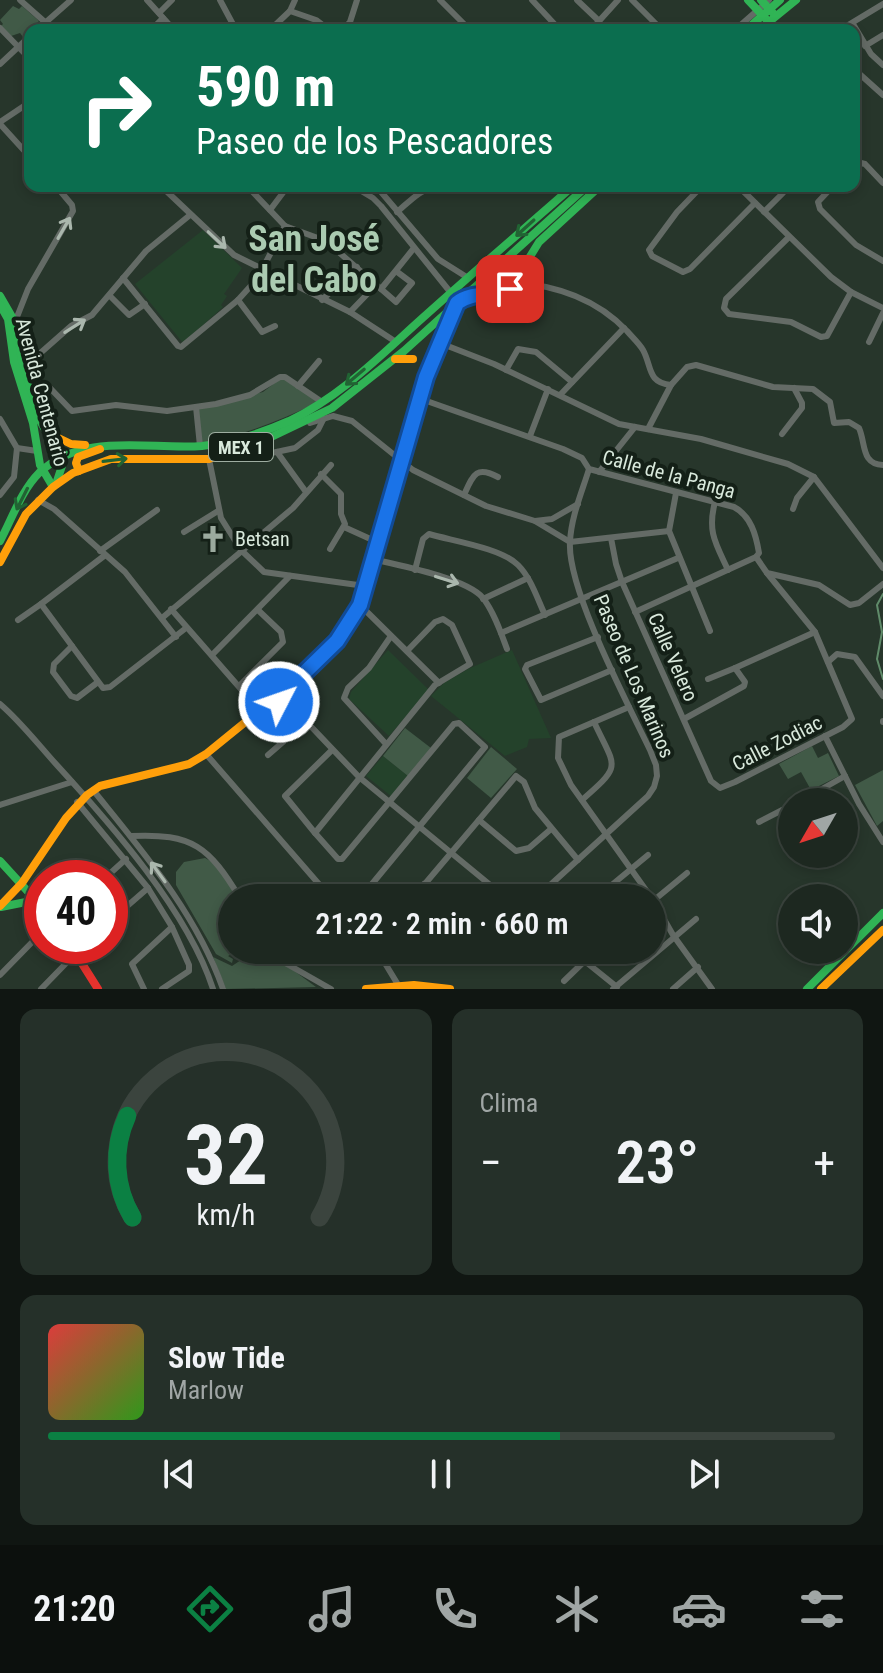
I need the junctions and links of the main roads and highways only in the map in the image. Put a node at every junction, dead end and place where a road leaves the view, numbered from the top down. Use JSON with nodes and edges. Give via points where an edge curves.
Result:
{"nodes":[{"id":1,"x":748,"y":0,"type":"edge"},
{"id":2,"x":780,"y":0,"type":"edge"},
{"id":3,"x":796,"y":0,"type":"edge"},
{"id":4,"x":766,"y":9,"type":"edge"},
{"id":5,"x":752,"y":24,"type":"edge"},
{"id":6,"x":566,"y":192,"type":"edge"},
{"id":7,"x":580,"y":192,"type":"edge"},
{"id":8,"x":593,"y":192,"type":"edge"},
{"id":9,"x":571,"y":211,"type":"junction"},
{"id":10,"x":555,"y":215,"type":"junction"},
{"id":11,"x":0,"y":296,"type":"edge"},
{"id":12,"x":460,"y":301,"type":"junction"},
{"id":13,"x":0,"y":305,"type":"edge"},
{"id":14,"x":396,"y":342,"type":"junction"},
{"id":15,"x":404,"y":351,"type":"junction"},
{"id":16,"x":395,"y":359,"type":"junction"},
{"id":17,"x":413,"y":359,"type":"junction"},
{"id":18,"x":426,"y":377,"type":"junction"},
{"id":19,"x":48,"y":433,"type":"junction"},
{"id":20,"x":88,"y":446,"type":"junction"},
{"id":21,"x":111,"y":446,"type":"junction"},
{"id":22,"x":61,"y":457,"type":"junction"},
{"id":23,"x":42,"y":470,"type":"junction"},
{"id":24,"x":79,"y":471,"type":"junction"},
{"id":25,"x":55,"y":486,"type":"junction"},
{"id":26,"x":0,"y":541,"type":"edge"},
{"id":27,"x":0,"y":562,"type":"edge"},
{"id":28,"x":299,"y":678,"type":"junction"},
{"id":29,"x":283,"y":692,"type":"junction"},
{"id":30,"x":291,"y":703,"type":"junction"},
{"id":31,"x":261,"y":710,"type":"junction"},
{"id":32,"x":0,"y":861,"type":"edge"},
{"id":33,"x":22,"y":883,"type":"junction"},
{"id":34,"x":24,"y":886,"type":"edge"},
{"id":35,"x":24,"y":902,"type":"edge"},
{"id":36,"x":0,"y":906,"type":"edge"},
{"id":37,"x":883,"y":913,"type":"edge"},
{"id":38,"x":883,"y":930,"type":"edge"},
{"id":39,"x":83,"y":964,"type":"edge"},
{"id":40,"x":399,"y":988,"type":"edge"},
{"id":41,"x":98,"y":989,"type":"edge"},
{"id":42,"x":366,"y":989,"type":"edge"},
{"id":43,"x":450,"y":989,"type":"edge"},
{"id":44,"x":807,"y":989,"type":"edge"},
{"id":45,"x":821,"y":989,"type":"edge"}],
"edges":[{"from":1,"to":4,"type":"main road"},
{"from":2,"to":4,"type":"main road"},
{"from":3,"to":4,"type":"main road"},
{"from":4,"to":5,"type":"main road"},
{"from":6,"to":14,"type":"main road","number":"MEX 1","one_way":true},
{"from":7,"to":10,"type":"main road","number":"MEX 1"},
{"from":8,"to":9,"type":"main road"},
{"from":9,"to":10,"type":"main road"},
{"from":9,"to":12,"type":"main road","via":[[539,242],[510,289]]},
{"from":10,"to":12,"type":"main road","number":"MEX 1"},
{"from":11,"to":19,"type":"main road","name":"Avenida Centenario","via":[[15,322],[20,361]]},
{"from":12,"to":15,"type":"main road","number":"MEX 1"},
{"from":12,"to":18,"type":"main road"},
{"from":13,"to":23,"type":"main road","name":"Avenida Centenario","via":[[8,319]]},
{"from":14,"to":15,"type":"main road"},
{"from":14,"to":21,"type":"main road","number":"MEX 1","one_way":true,"via":[[322,402],[266,430],[200,446]]},
{"from":15,"to":16,"type":"main road","number":"MEX 1"},
{"from":15,"to":17,"type":"main road"},
{"from":16,"to":17,"type":"main road"},
{"from":24,"to":16,"type":"main road","number":"MEX 1","one_way":true,"via":[[111,459],[209,459],[272,438],[343,400]]},
{"from":17,"to":18,"type":"main road"},
{"from":18,"to":28,"type":"main road","via":[[360,605],[337,641]]},
{"from":19,"to":20,"type":"main road"},
{"from":19,"to":22,"type":"main road","name":"Avenida Centenario"},
{"from":20,"to":21,"type":"main road","number":"MEX 1"},
{"from":20,"to":22,"type":"main road","number":"MEX 1"},
{"from":21,"to":24,"type":"main road","via":[[78,457]]},
{"from":22,"to":23,"type":"main road","number":"MEX 1"},
{"from":22,"to":25,"type":"main road","name":"Avenida Centenario"},
{"from":23,"to":25,"type":"main road","name":"Avenida Centenario"},
{"from":23,"to":26,"type":"main road","number":"MEX 1","one_way":true},
{"from":24,"to":25,"type":"main road","number":"MEX 1"},
{"from":25,"to":27,"type":"main road","number":"MEX 1","via":[[26,514]]},
{"from":28,"to":29,"type":"main road"},
{"from":28,"to":30,"type":"main road"},
{"from":29,"to":30,"type":"main road"},
{"from":29,"to":30,"type":"main road","via":[[279,702]]},
{"from":29,"to":31,"type":"main road"},
{"from":30,"to":31,"type":"main road"},
{"from":31,"to":33,"type":"main road","via":[[206,754],[180,767],[89,793],[77,802]]},
{"from":32,"to":33,"type":"main road"},
{"from":33,"to":34,"type":"main road"},
{"from":33,"to":36,"type":"main road"},
{"from":35,"to":36,"type":"main road"},
{"from":37,"to":44,"type":"main road"},
{"from":38,"to":45,"type":"main road"},
{"from":39,"to":41,"type":"main road"},
{"from":40,"to":42,"type":"main road"},
{"from":40,"to":43,"type":"main road"}]}
